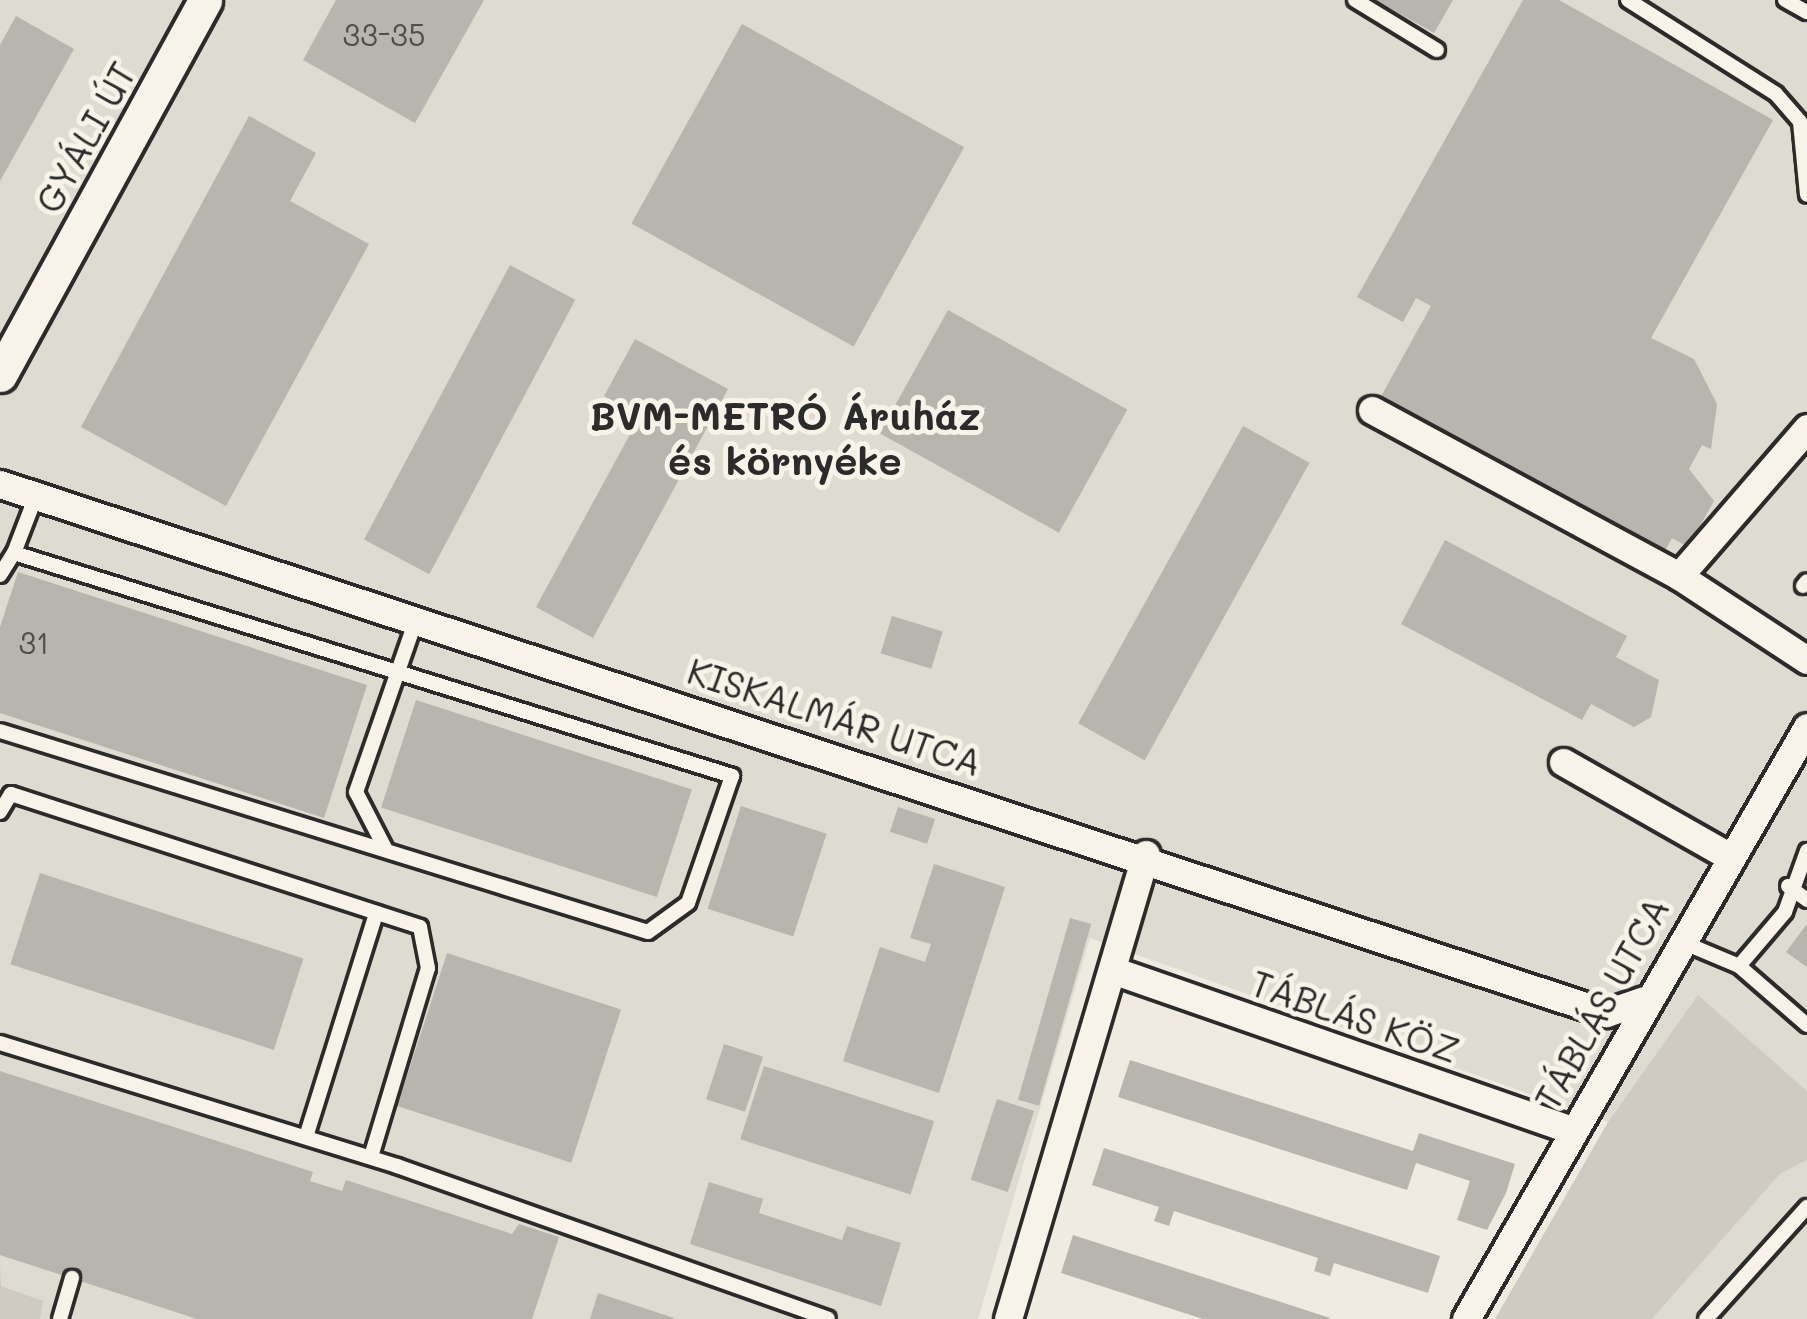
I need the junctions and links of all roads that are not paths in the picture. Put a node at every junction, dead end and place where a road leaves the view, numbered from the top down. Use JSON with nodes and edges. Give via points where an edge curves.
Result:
{"nodes":[{"id":1,"x":205,"y":0,"type":"edge"},
{"id":2,"x":1355,"y":0,"type":"edge"},
{"id":3,"x":1628,"y":0,"type":"edge"},
{"id":4,"x":1785,"y":0,"type":"edge"},
{"id":5,"x":1807,"y":12,"type":"edge"},
{"id":6,"x":1437,"y":50,"type":"dead end"},
{"id":7,"x":1807,"y":195,"type":"edge"},
{"id":8,"x":0,"y":375,"type":"edge"},
{"id":9,"x":1372,"y":410,"type":"dead end"},
{"id":10,"x":1807,"y":428,"type":"edge"},
{"id":11,"x":0,"y":484,"type":"edge"},
{"id":12,"x":36,"y":495,"type":"junction"},
{"id":13,"x":14,"y":553,"type":"junction"},
{"id":14,"x":0,"y":575,"type":"edge"},
{"id":15,"x":1679,"y":575,"type":"junction"},
{"id":16,"x":417,"y":618,"type":"junction"},
{"id":17,"x":1807,"y":661,"type":"edge"},
{"id":18,"x":400,"y":675,"type":"junction"},
{"id":19,"x":1807,"y":728,"type":"edge"},
{"id":20,"x":0,"y":731,"type":"edge"},
{"id":21,"x":1563,"y":762,"type":"dead end"},
{"id":22,"x":0,"y":812,"type":"edge"},
{"id":23,"x":386,"y":850,"type":"junction"},
{"id":24,"x":1807,"y":851,"type":"edge"},
{"id":25,"x":1146,"y":854,"type":"junction"},
{"id":26,"x":1726,"y":855,"type":"junction"},
{"id":27,"x":1788,"y":886,"type":"junction"},
{"id":28,"x":1807,"y":900,"type":"edge"},
{"id":29,"x":376,"y":914,"type":"junction"},
{"id":30,"x":1678,"y":940,"type":"junction"},
{"id":31,"x":1739,"y":966,"type":"junction"},
{"id":32,"x":1114,"y":971,"type":"junction"},
{"id":33,"x":1643,"y":1000,"type":"junction"},
{"id":34,"x":1807,"y":1024,"type":"edge"},
{"id":35,"x":0,"y":1043,"type":"edge"},
{"id":36,"x":1571,"y":1130,"type":"junction"},
{"id":37,"x":306,"y":1138,"type":"junction"},
{"id":38,"x":371,"y":1157,"type":"junction"},
{"id":39,"x":1807,"y":1207,"type":"edge"},
{"id":40,"x":72,"y":1279,"type":"dead end"},
{"id":41,"x":60,"y":1319,"type":"edge"},
{"id":42,"x":828,"y":1319,"type":"edge"},
{"id":43,"x":1008,"y":1319,"type":"edge"},
{"id":44,"x":1466,"y":1319,"type":"edge"},
{"id":45,"x":1706,"y":1319,"type":"edge"}],
"edges":[{"from":1,"to":8,"type":"street","name":"GYÁLI ÚT"},
{"from":2,"to":6,"type":"lane"},
{"from":3,"to":7,"type":"lane","via":[[1776,94],[1800,122]]},
{"from":4,"to":5,"type":"lane"},
{"from":9,"to":15,"type":"street"},
{"from":10,"to":15,"type":"street"},
{"from":11,"to":12,"type":"street","name":"KISKALMÁR UTCA"},
{"from":12,"to":13,"type":"lane"},
{"from":12,"to":16,"type":"street","name":"KISKALMÁR UTCA"},
{"from":13,"to":14,"type":"lane"},
{"from":13,"to":18,"type":"lane"},
{"from":15,"to":17,"type":"street"},
{"from":16,"to":18,"type":"lane"},
{"from":16,"to":25,"type":"street","name":"KISKALMÁR UTCA"},
{"from":18,"to":23,"type":"lane","via":[[356,792]]},
{"from":18,"to":23,"type":"lane","via":[[731,776],[688,903],[648,932]]},
{"from":19,"to":26,"type":"street","name":"TÁBLÁS UTCA"},
{"from":20,"to":23,"type":"lane"},
{"from":21,"to":26,"type":"street"},
{"from":22,"to":29,"type":"lane","via":[[11,794]]},
{"from":24,"to":27,"type":"lane"},
{"from":25,"to":32,"type":"street"},
{"from":25,"to":33,"type":"street","name":"KISKALMÁR UTCA","via":[[1606,1013]]},
{"from":26,"to":30,"type":"street","name":"TÁBLÁS UTCA"},
{"from":27,"to":28,"type":"lane"},
{"from":27,"to":31,"type":"lane","via":[[1785,912]]},
{"from":29,"to":37,"type":"lane"},
{"from":29,"to":38,"type":"lane","via":[[420,927],[428,968]]},
{"from":30,"to":31,"type":"lane"},
{"from":30,"to":33,"type":"street","name":"TÁBLÁS UTCA"},
{"from":31,"to":34,"type":"lane"},
{"from":32,"to":36,"type":"street","name":"TÁBLÁS KÖZ"},
{"from":32,"to":43,"type":"street"},
{"from":33,"to":36,"type":"street","name":"TÁBLÁS UTCA"},
{"from":35,"to":37,"type":"lane"},
{"from":36,"to":44,"type":"street","name":"TÁBLÁS UTCA"},
{"from":37,"to":38,"type":"lane"},
{"from":38,"to":42,"type":"lane"},
{"from":39,"to":45,"type":"lane"},
{"from":40,"to":41,"type":"lane"}]}
